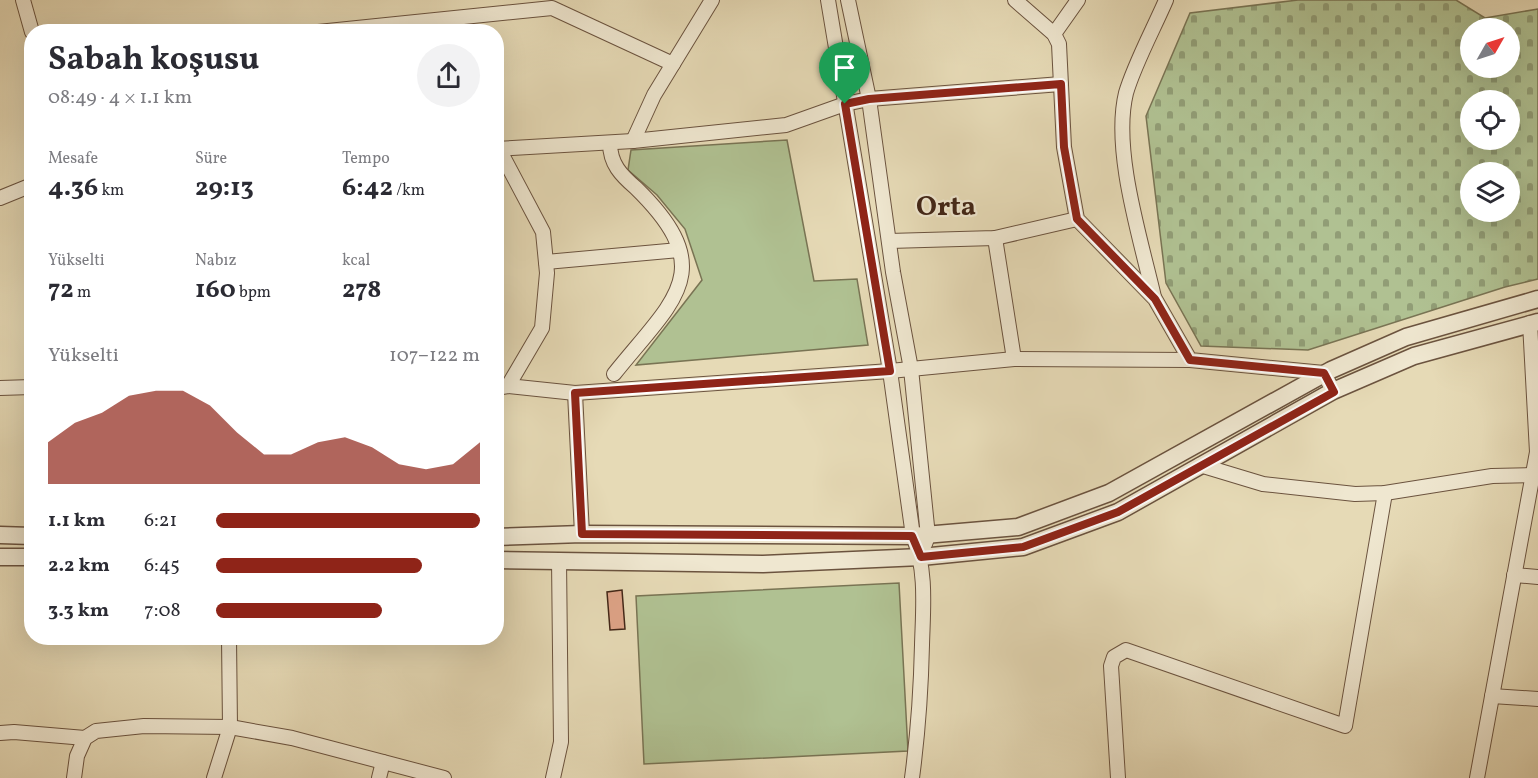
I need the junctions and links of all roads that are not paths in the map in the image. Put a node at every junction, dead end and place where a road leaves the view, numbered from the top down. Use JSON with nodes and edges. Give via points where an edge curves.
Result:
{"nodes":[{"id":1,"x":23,"y":0,"type":"edge"},
{"id":2,"x":712,"y":0,"type":"edge"},
{"id":3,"x":828,"y":0,"type":"edge"},
{"id":4,"x":848,"y":0,"type":"edge"},
{"id":5,"x":1015,"y":0,"type":"edge"},
{"id":6,"x":1078,"y":0,"type":"edge"},
{"id":7,"x":1166,"y":0,"type":"edge"},
{"id":8,"x":30,"y":24,"type":"edge"},
{"id":9,"x":406,"y":24,"type":"edge"},
{"id":10,"x":1054,"y":34,"type":"junction"},
{"id":11,"x":673,"y":63,"type":"junction"},
{"id":12,"x":1061,"y":84,"type":"junction"},
{"id":13,"x":869,"y":99,"type":"junction"},
{"id":14,"x":845,"y":104,"type":"junction"},
{"id":15,"x":633,"y":141,"type":"junction"},
{"id":16,"x":610,"y":143,"type":"junction"},
{"id":17,"x":504,"y":149,"type":"edge"},
{"id":18,"x":504,"y":160,"type":"edge"},
{"id":19,"x":24,"y":188,"type":"edge"},
{"id":20,"x":0,"y":198,"type":"edge"},
{"id":21,"x":1077,"y":219,"type":"junction"},
{"id":22,"x":995,"y":238,"type":"junction"},
{"id":23,"x":889,"y":241,"type":"junction"},
{"id":24,"x":679,"y":250,"type":"junction"},
{"id":25,"x":546,"y":262,"type":"junction"},
{"id":26,"x":1155,"y":299,"type":"junction"},
{"id":27,"x":1538,"y":299,"type":"edge"},
{"id":28,"x":1534,"y":322,"type":"edge"},
{"id":29,"x":1014,"y":359,"type":"junction"},
{"id":30,"x":1190,"y":360,"type":"junction"},
{"id":31,"x":911,"y":369,"type":"junction"},
{"id":32,"x":890,"y":371,"type":"junction"},
{"id":33,"x":1324,"y":373,"type":"junction"},
{"id":34,"x":614,"y":374,"type":"dead end"},
{"id":35,"x":504,"y":384,"type":"edge"},
{"id":36,"x":24,"y":387,"type":"edge"},
{"id":37,"x":504,"y":387,"type":"edge"},
{"id":38,"x":0,"y":388,"type":"edge"},
{"id":39,"x":1334,"y":392,"type":"junction"},
{"id":40,"x":575,"y":393,"type":"junction"},
{"id":41,"x":1537,"y":452,"type":"edge"},
{"id":42,"x":1200,"y":465,"type":"junction"},
{"id":43,"x":1533,"y":475,"type":"junction"},
{"id":44,"x":1386,"y":493,"type":"junction"},
{"id":45,"x":582,"y":534,"type":"junction"},
{"id":46,"x":0,"y":535,"type":"edge"},
{"id":47,"x":24,"y":536,"type":"edge"},
{"id":48,"x":920,"y":536,"type":"junction"},
{"id":49,"x":504,"y":537,"type":"edge"},
{"id":50,"x":0,"y":557,"type":"edge"},
{"id":51,"x":24,"y":557,"type":"edge"},
{"id":52,"x":921,"y":557,"type":"junction"},
{"id":53,"x":504,"y":560,"type":"edge"},
{"id":54,"x":559,"y":560,"type":"junction"},
{"id":55,"x":1514,"y":575,"type":"junction"},
{"id":56,"x":1538,"y":577,"type":"edge"},
{"id":57,"x":229,"y":645,"type":"edge"},
{"id":58,"x":1492,"y":696,"type":"junction"},
{"id":59,"x":1538,"y":699,"type":"edge"},
{"id":60,"x":230,"y":727,"type":"junction"},
{"id":61,"x":0,"y":733,"type":"edge"},
{"id":62,"x":85,"y":738,"type":"junction"},
{"id":63,"x":383,"y":762,"type":"junction"},
{"id":64,"x":74,"y":778,"type":"edge"},
{"id":65,"x":214,"y":778,"type":"edge"},
{"id":66,"x":379,"y":778,"type":"edge"},
{"id":67,"x":444,"y":778,"type":"edge"},
{"id":68,"x":553,"y":778,"type":"edge"},
{"id":69,"x":912,"y":778,"type":"edge"},
{"id":70,"x":1118,"y":778,"type":"edge"},
{"id":71,"x":1477,"y":778,"type":"edge"}],
"edges":[{"from":1,"to":8,"type":"street"},
{"from":2,"to":11,"type":"street"},
{"from":3,"to":14,"type":"street"},
{"from":4,"to":13,"type":"street"},
{"from":5,"to":10,"type":"street"},
{"from":6,"to":10,"type":"street"},
{"from":7,"to":26,"type":"street","via":[[1126,94],[1123,143],[1131,197]]},
{"from":9,"to":11,"type":"street","via":[[552,8]]},
{"from":10,"to":12,"type":"street","via":[[1059,44]]},
{"from":11,"to":15,"type":"street"},
{"from":12,"to":13,"type":"street"},
{"from":12,"to":21,"type":"street","via":[[1064,147]]},
{"from":13,"to":14,"type":"street"},
{"from":13,"to":23,"type":"street"},
{"from":14,"to":15,"type":"street","via":[[786,125]]},
{"from":14,"to":32,"type":"street"},
{"from":15,"to":16,"type":"street"},
{"from":16,"to":17,"type":"street"},
{"from":16,"to":24,"type":"street","via":[[616,168],[659,211],[676,236]]},
{"from":18,"to":25,"type":"street","via":[[543,231]]},
{"from":19,"to":20,"type":"street"},
{"from":21,"to":22,"type":"street"},
{"from":21,"to":26,"type":"street"},
{"from":22,"to":23,"type":"street"},
{"from":22,"to":29,"type":"street"},
{"from":23,"to":31,"type":"street"},
{"from":24,"to":25,"type":"street"},
{"from":24,"to":34,"type":"street","via":[[682,277],[676,295]]},
{"from":25,"to":35,"type":"street","via":[[542,328]]},
{"from":26,"to":30,"type":"street"},
{"from":27,"to":33,"type":"street","via":[[1406,337]]},
{"from":28,"to":39,"type":"street","via":[[1414,356]]},
{"from":28,"to":41,"type":"street"},
{"from":29,"to":30,"type":"street"},
{"from":29,"to":31,"type":"street"},
{"from":30,"to":33,"type":"street"},
{"from":31,"to":32,"type":"street"},
{"from":31,"to":48,"type":"street"},
{"from":32,"to":40,"type":"street"},
{"from":32,"to":48,"type":"street"},
{"from":33,"to":39,"type":"street"},
{"from":33,"to":48,"type":"street","via":[[1109,493],[1018,527]]},
{"from":36,"to":38,"type":"street"},
{"from":37,"to":40,"type":"street"},
{"from":39,"to":42,"type":"street"},
{"from":40,"to":45,"type":"street"},
{"from":41,"to":43,"type":"street"},
{"from":42,"to":44,"type":"street","via":[[1233,477],[1294,489]]},
{"from":42,"to":52,"type":"street","via":[[1118,512],[1023,547]]},
{"from":43,"to":44,"type":"street","via":[[1492,476]]},
{"from":43,"to":55,"type":"street"},
{"from":44,"to":70,"type":"street","via":[[1345,726],[1126,650],[1114,657],[1111,666]]},
{"from":45,"to":48,"type":"street"},
{"from":45,"to":49,"type":"street"},
{"from":46,"to":47,"type":"street"},
{"from":48,"to":52,"type":"street"},
{"from":50,"to":51,"type":"street"},
{"from":52,"to":54,"type":"street","via":[[763,564]]},
{"from":52,"to":69,"type":"street","via":[[920,724]]},
{"from":53,"to":54,"type":"street"},
{"from":54,"to":68,"type":"street","via":[[561,742]]},
{"from":55,"to":56,"type":"street"},
{"from":55,"to":58,"type":"street"},
{"from":57,"to":60,"type":"street"},
{"from":58,"to":59,"type":"street"},
{"from":58,"to":71,"type":"street"},
{"from":60,"to":62,"type":"street","via":[[144,726],[96,731]]},
{"from":60,"to":63,"type":"street","via":[[292,738]]},
{"from":60,"to":65,"type":"street"},
{"from":61,"to":62,"type":"street"},
{"from":62,"to":64,"type":"street"},
{"from":63,"to":66,"type":"street"},
{"from":63,"to":67,"type":"street"}]}
